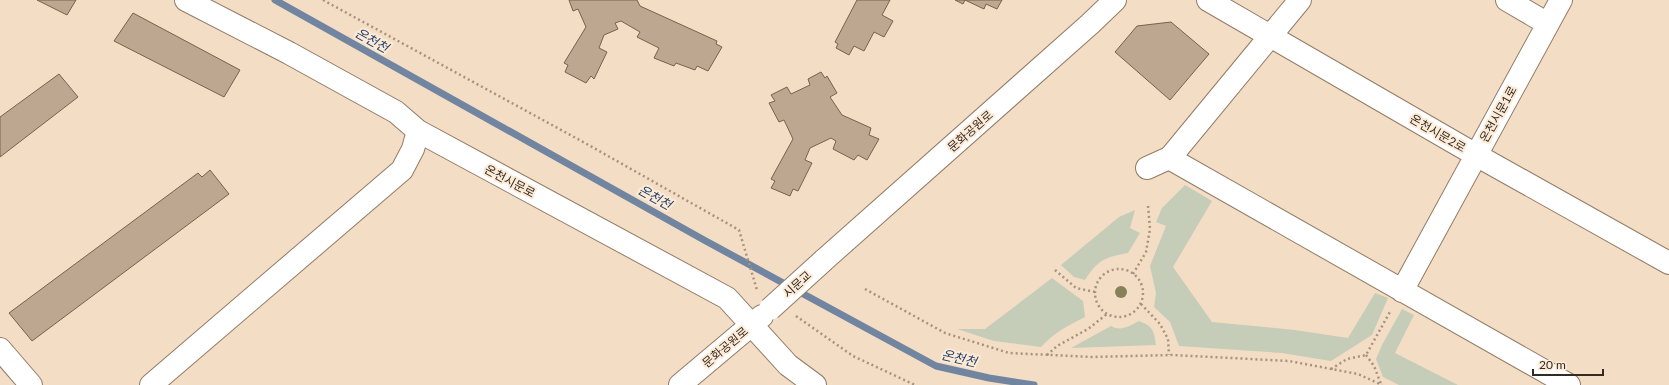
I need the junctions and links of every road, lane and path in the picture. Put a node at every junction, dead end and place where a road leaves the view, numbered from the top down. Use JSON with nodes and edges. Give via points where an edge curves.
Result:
{"nodes":[{"id":1,"x":186,"y":0,"type":"edge"},
{"id":2,"x":323,"y":0,"type":"edge"},
{"id":3,"x":1115,"y":0,"type":"edge"},
{"id":4,"x":1208,"y":0,"type":"edge"},
{"id":5,"x":1300,"y":0,"type":"edge"},
{"id":6,"x":1507,"y":0,"type":"edge"},
{"id":7,"x":1561,"y":0,"type":"edge"},
{"id":8,"x":1548,"y":24,"type":"junction"},
{"id":9,"x":1271,"y":38,"type":"junction"},
{"id":10,"x":418,"y":132,"type":"junction"},
{"id":11,"x":1476,"y":155,"type":"junction"},
{"id":12,"x":1169,"y":158,"type":"junction"},
{"id":13,"x":1147,"y":168,"type":"dead end"},
{"id":14,"x":1148,"y":206,"type":"dead end"},
{"id":15,"x":824,"y":260,"type":"joint"},
{"id":16,"x":1669,"y":262,"type":"edge"},
{"id":17,"x":1055,"y":270,"type":"dead end"},
{"id":18,"x":1134,"y":274,"type":"junction"},
{"id":19,"x":757,"y":289,"type":"dead end"},
{"id":20,"x":865,"y":289,"type":"dead end"},
{"id":21,"x":1095,"y":292,"type":"junction"},
{"id":22,"x":1398,"y":297,"type":"junction"},
{"id":23,"x":1141,"y":304,"type":"junction"},
{"id":24,"x":770,"y":309,"type":"joint"},
{"id":25,"x":1107,"y":314,"type":"junction"},
{"id":26,"x":751,"y":325,"type":"junction"},
{"id":27,"x":816,"y":329,"type":"dead end"},
{"id":28,"x":0,"y":349,"type":"edge"},
{"id":29,"x":1047,"y":355,"type":"junction"},
{"id":30,"x":1169,"y":355,"type":"junction"},
{"id":31,"x":1366,"y":355,"type":"junction"},
{"id":32,"x":1331,"y":369,"type":"junction"},
{"id":33,"x":30,"y":385,"type":"edge"},
{"id":34,"x":151,"y":385,"type":"edge"},
{"id":35,"x":680,"y":385,"type":"edge"},
{"id":36,"x":815,"y":385,"type":"edge"},
{"id":37,"x":915,"y":385,"type":"edge"},
{"id":38,"x":1382,"y":385,"type":"edge"},
{"id":39,"x":1569,"y":385,"type":"edge"}],
"edges":[{"from":1,"to":10,"type":"street","name":"온천시문로","via":[[396,112]]},
{"from":2,"to":19,"type":"path","via":[[740,230]]},
{"from":3,"to":15,"type":"street","name":"문화공원로"},
{"from":4,"to":9,"type":"street","name":"온천시문2로"},
{"from":5,"to":9,"type":"street"},
{"from":6,"to":8,"type":"street"},
{"from":7,"to":8,"type":"street","name":"온천시문1로"},
{"from":8,"to":11,"type":"street","name":"온천시문1로"},
{"from":9,"to":11,"type":"street","name":"온천시문2로"},
{"from":9,"to":12,"type":"street"},
{"from":10,"to":26,"type":"street","name":"온천시문로","via":[[727,298]]},
{"from":10,"to":34,"type":"street","via":[[402,170]]},
{"from":11,"to":16,"type":"street","name":"온천시문2로"},
{"from":11,"to":22,"type":"street","name":"온천시문1로"},
{"from":12,"to":13,"type":"street"},
{"from":12,"to":22,"type":"street"},
{"from":14,"to":18,"type":"path","via":[[1150,229],[1146,252]]},
{"from":15,"to":24,"type":"street","name":"시문교","bridge":true},
{"from":17,"to":21,"type":"path","via":[[1076,288]]},
{"from":18,"to":21,"type":"path","via":[[1118,269],[1110,271],[1098,281]]},
{"from":18,"to":23,"type":"path","via":[[1142,288]]},
{"from":20,"to":29,"type":"path","via":[[945,333],[1009,353]]},
{"from":21,"to":25,"type":"path","via":[[1097,303]]},
{"from":22,"to":31,"type":"path"},
{"from":22,"to":39,"type":"street"},
{"from":23,"to":25,"type":"path","via":[[1129,315],[1122,317]]},
{"from":23,"to":30,"type":"path","via":[[1160,324],[1168,339]]},
{"from":24,"to":26,"type":"street","name":"문화공원로"},
{"from":25,"to":29,"type":"path"},
{"from":26,"to":35,"type":"street","name":"문화공원로"},
{"from":26,"to":36,"type":"street","name":"온천시문로","via":[[788,365]]},
{"from":27,"to":37,"type":"path","via":[[853,356]]},
{"from":28,"to":33,"type":"street"},
{"from":29,"to":30,"type":"path"},
{"from":30,"to":32,"type":"path","via":[[1289,361]]},
{"from":31,"to":32,"type":"path","via":[[1347,359]]},
{"from":31,"to":38,"type":"path"},
{"from":32,"to":38,"type":"path","via":[[1358,374]]}]}
